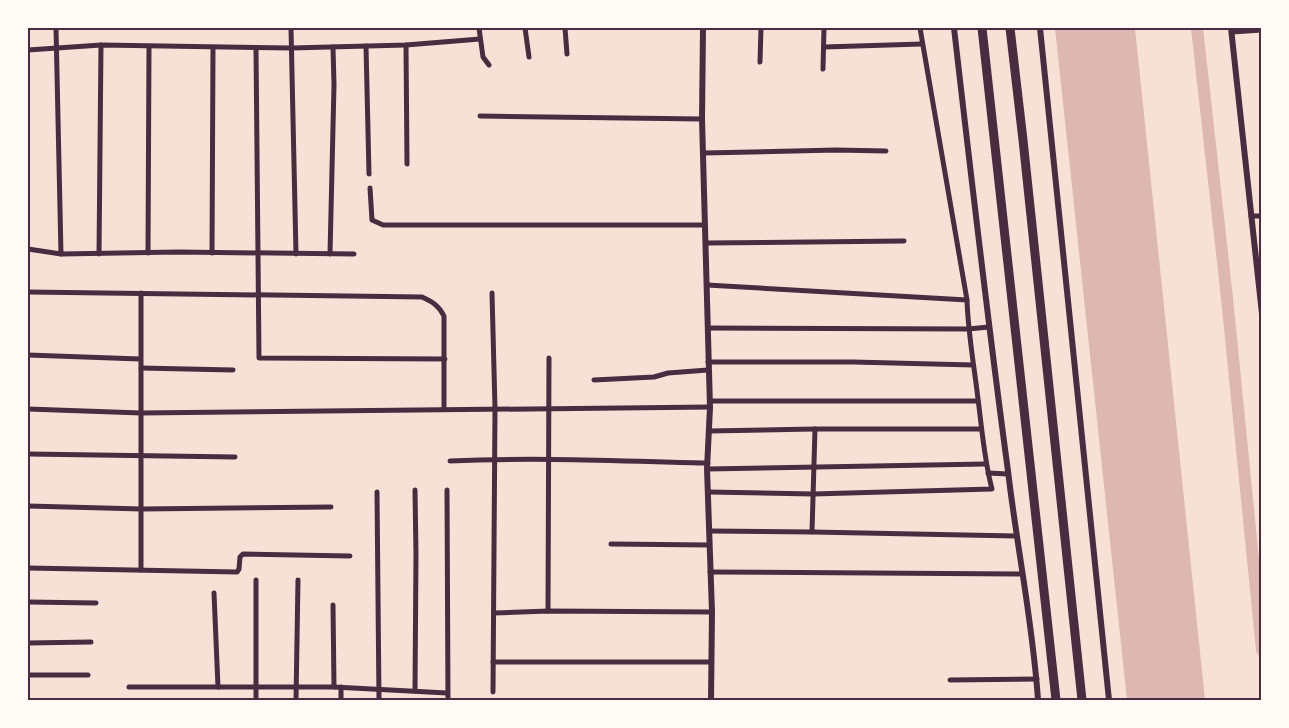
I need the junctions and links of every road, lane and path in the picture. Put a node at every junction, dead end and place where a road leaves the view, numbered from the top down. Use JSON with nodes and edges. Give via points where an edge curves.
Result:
{"nodes":[{"id":1,"x":56,"y":28,"type":"edge"},
{"id":2,"x":291,"y":28,"type":"edge"},
{"id":3,"x":479,"y":28,"type":"edge"},
{"id":4,"x":525,"y":28,"type":"edge"},
{"id":5,"x":565,"y":28,"type":"edge"},
{"id":6,"x":703,"y":28,"type":"edge"},
{"id":7,"x":761,"y":28,"type":"edge"},
{"id":8,"x":824,"y":28,"type":"edge"},
{"id":9,"x":920,"y":28,"type":"edge"},
{"id":10,"x":954,"y":28,"type":"edge"},
{"id":11,"x":982,"y":28,"type":"edge"},
{"id":12,"x":1010,"y":28,"type":"edge"},
{"id":13,"x":1040,"y":28,"type":"edge"},
{"id":14,"x":1232,"y":30,"type":"edge"},
{"id":15,"x":1262,"y":30,"type":"edge"},
{"id":16,"x":480,"y":39,"type":"junction"},
{"id":17,"x":922,"y":44,"type":"junction"},
{"id":18,"x":101,"y":45,"type":"junction"},
{"id":19,"x":366,"y":46,"type":"junction"},
{"id":20,"x":406,"y":46,"type":"junction"},
{"id":21,"x":149,"y":47,"type":"junction"},
{"id":22,"x":333,"y":47,"type":"junction"},
{"id":23,"x":824,"y":47,"type":"junction"},
{"id":24,"x":56,"y":48,"type":"junction"},
{"id":25,"x":213,"y":48,"type":"junction"},
{"id":26,"x":256,"y":48,"type":"junction"},
{"id":27,"x":292,"y":48,"type":"junction"},
{"id":28,"x":28,"y":50,"type":"edge"},
{"id":29,"x":567,"y":54,"type":"dead end"},
{"id":30,"x":529,"y":57,"type":"dead end"},
{"id":31,"x":760,"y":62,"type":"dead end"},
{"id":32,"x":489,"y":65,"type":"dead end"},
{"id":33,"x":823,"y":69,"type":"dead end"},
{"id":34,"x":480,"y":116,"type":"dead end"},
{"id":35,"x":702,"y":119,"type":"junction"},
{"id":36,"x":886,"y":151,"type":"dead end"},
{"id":37,"x":704,"y":153,"type":"junction"},
{"id":38,"x":406,"y":164,"type":"dead end"},
{"id":39,"x":369,"y":174,"type":"dead end"},
{"id":40,"x":370,"y":188,"type":"dead end"},
{"id":41,"x":1251,"y":216,"type":"junction"},
{"id":42,"x":1262,"y":216,"type":"edge"},
{"id":43,"x":705,"y":225,"type":"junction"},
{"id":44,"x":904,"y":241,"type":"dead end"},
{"id":45,"x":706,"y":243,"type":"junction"},
{"id":46,"x":28,"y":249,"type":"edge"},
{"id":47,"x":148,"y":253,"type":"junction"},
{"id":48,"x":212,"y":253,"type":"junction"},
{"id":49,"x":61,"y":254,"type":"junction"},
{"id":50,"x":100,"y":254,"type":"junction"},
{"id":51,"x":258,"y":254,"type":"junction"},
{"id":52,"x":296,"y":254,"type":"junction"},
{"id":53,"x":330,"y":254,"type":"junction"},
{"id":54,"x":354,"y":254,"type":"dead end"},
{"id":55,"x":707,"y":285,"type":"junction"},
{"id":56,"x":28,"y":292,"type":"edge"},
{"id":57,"x":492,"y":292,"type":"dead end"},
{"id":58,"x":141,"y":293,"type":"junction"},
{"id":59,"x":259,"y":295,"type":"junction"},
{"id":60,"x":968,"y":300,"type":"junction"},
{"id":61,"x":1262,"y":314,"type":"edge"},
{"id":62,"x":989,"y":327,"type":"junction"},
{"id":63,"x":708,"y":328,"type":"junction"},
{"id":64,"x":968,"y":329,"type":"junction"},
{"id":65,"x":28,"y":355,"type":"edge"},
{"id":66,"x":549,"y":358,"type":"dead end"},
{"id":67,"x":140,"y":359,"type":"junction"},
{"id":68,"x":445,"y":359,"type":"junction"},
{"id":69,"x":708,"y":362,"type":"junction"},
{"id":70,"x":973,"y":365,"type":"junction"},
{"id":71,"x":141,"y":368,"type":"junction"},
{"id":72,"x":233,"y":370,"type":"dead end"},
{"id":73,"x":708,"y":370,"type":"junction"},
{"id":74,"x":594,"y":380,"type":"dead end"},
{"id":75,"x":978,"y":401,"type":"junction"},
{"id":76,"x":710,"y":404,"type":"junction"},
{"id":77,"x":495,"y":408,"type":"junction"},
{"id":78,"x":548,"y":408,"type":"junction"},
{"id":79,"x":28,"y":409,"type":"edge"},
{"id":80,"x":444,"y":409,"type":"junction"},
{"id":81,"x":141,"y":413,"type":"junction"},
{"id":82,"x":815,"y":429,"type":"junction"},
{"id":83,"x":980,"y":429,"type":"junction"},
{"id":84,"x":708,"y":431,"type":"junction"},
{"id":85,"x":28,"y":454,"type":"edge"},
{"id":86,"x":141,"y":456,"type":"junction"},
{"id":87,"x":235,"y":457,"type":"dead end"},
{"id":88,"x":495,"y":459,"type":"junction"},
{"id":89,"x":549,"y":460,"type":"junction"},
{"id":90,"x":450,"y":461,"type":"dead end"},
{"id":91,"x":985,"y":464,"type":"junction"},
{"id":92,"x":708,"y":466,"type":"junction"},
{"id":93,"x":814,"y":468,"type":"junction"},
{"id":94,"x":988,"y":473,"type":"junction"},
{"id":95,"x":1008,"y":474,"type":"junction"},
{"id":96,"x":415,"y":490,"type":"dead end"},
{"id":97,"x":447,"y":490,"type":"dead end"},
{"id":98,"x":377,"y":492,"type":"dead end"},
{"id":99,"x":708,"y":492,"type":"junction"},
{"id":100,"x":813,"y":494,"type":"junction"},
{"id":101,"x":28,"y":506,"type":"edge"},
{"id":102,"x":331,"y":507,"type":"dead end"},
{"id":103,"x":142,"y":509,"type":"junction"},
{"id":104,"x":709,"y":531,"type":"junction"},
{"id":105,"x":812,"y":532,"type":"junction"},
{"id":106,"x":1016,"y":536,"type":"junction"},
{"id":107,"x":611,"y":544,"type":"dead end"},
{"id":108,"x":709,"y":545,"type":"junction"},
{"id":109,"x":350,"y":556,"type":"dead end"},
{"id":110,"x":28,"y":568,"type":"edge"},
{"id":111,"x":142,"y":570,"type":"junction"},
{"id":112,"x":710,"y":572,"type":"junction"},
{"id":113,"x":1022,"y":574,"type":"junction"},
{"id":114,"x":256,"y":580,"type":"dead end"},
{"id":115,"x":298,"y":580,"type":"dead end"},
{"id":116,"x":214,"y":593,"type":"dead end"},
{"id":117,"x":28,"y":602,"type":"edge"},
{"id":118,"x":96,"y":603,"type":"dead end"},
{"id":119,"x":333,"y":605,"type":"dead end"},
{"id":120,"x":548,"y":611,"type":"junction"},
{"id":121,"x":712,"y":612,"type":"junction"},
{"id":122,"x":494,"y":613,"type":"junction"},
{"id":123,"x":91,"y":642,"type":"dead end"},
{"id":124,"x":28,"y":643,"type":"edge"},
{"id":125,"x":494,"y":662,"type":"junction"},
{"id":126,"x":711,"y":662,"type":"junction"},
{"id":127,"x":28,"y":674,"type":"edge"},
{"id":128,"x":88,"y":675,"type":"dead end"},
{"id":129,"x":1037,"y":679,"type":"junction"},
{"id":130,"x":950,"y":680,"type":"dead end"},
{"id":131,"x":256,"y":686,"type":"junction"},
{"id":132,"x":129,"y":687,"type":"dead end"},
{"id":133,"x":218,"y":687,"type":"junction"},
{"id":134,"x":296,"y":687,"type":"junction"},
{"id":135,"x":334,"y":687,"type":"junction"},
{"id":136,"x":341,"y":687,"type":"junction"},
{"id":137,"x":378,"y":689,"type":"junction"},
{"id":138,"x":414,"y":692,"type":"junction"},
{"id":139,"x":494,"y":692,"type":"dead end"},
{"id":140,"x":448,"y":693,"type":"junction"},
{"id":141,"x":256,"y":700,"type":"edge"},
{"id":142,"x":296,"y":700,"type":"edge"},
{"id":143,"x":341,"y":700,"type":"edge"},
{"id":144,"x":379,"y":700,"type":"edge"},
{"id":145,"x":448,"y":700,"type":"edge"},
{"id":146,"x":712,"y":700,"type":"edge"},
{"id":147,"x":1038,"y":700,"type":"edge"},
{"id":148,"x":1056,"y":700,"type":"edge"},
{"id":149,"x":1082,"y":700,"type":"edge"},
{"id":150,"x":1109,"y":700,"type":"edge"}],
"edges":[{"from":1,"to":24,"type":"street"},
{"from":2,"to":27,"type":"street"},
{"from":3,"to":16,"type":"street"},
{"from":4,"to":30,"type":"street"},
{"from":5,"to":29,"type":"street"},
{"from":6,"to":35,"type":"street"},
{"from":7,"to":31,"type":"street"},
{"from":8,"to":23,"type":"street"},
{"from":9,"to":17,"type":"street"},
{"from":10,"to":62,"type":"street"},
{"from":11,"to":148,"type":"highway"},
{"from":12,"to":149,"type":"highway"},
{"from":13,"to":150,"type":"street"},
{"from":14,"to":15,"type":"street"},
{"from":14,"to":41,"type":"street"},
{"from":16,"to":20,"type":"street"},
{"from":16,"to":32,"type":"street","via":[[483,58]]},
{"from":17,"to":23,"type":"street"},
{"from":17,"to":60,"type":"street"},
{"from":18,"to":21,"type":"street"},
{"from":18,"to":24,"type":"street"},
{"from":18,"to":50,"type":"street"},
{"from":19,"to":20,"type":"street"},
{"from":19,"to":22,"type":"street"},
{"from":19,"to":39,"type":"street"},
{"from":20,"to":38,"type":"street"},
{"from":21,"to":25,"type":"street"},
{"from":21,"to":47,"type":"street"},
{"from":22,"to":27,"type":"street"},
{"from":22,"to":53,"type":"street"},
{"from":23,"to":33,"type":"street"},
{"from":24,"to":28,"type":"street"},
{"from":24,"to":49,"type":"street"},
{"from":25,"to":26,"type":"street"},
{"from":25,"to":48,"type":"street"},
{"from":26,"to":27,"type":"street"},
{"from":26,"to":51,"type":"street"},
{"from":27,"to":52,"type":"street"},
{"from":34,"to":35,"type":"street"},
{"from":35,"to":37,"type":"street"},
{"from":36,"to":37,"type":"street"},
{"from":37,"to":43,"type":"street"},
{"from":40,"to":43,"type":"street","via":[[372,220],[383,225]]},
{"from":41,"to":42,"type":"street"},
{"from":41,"to":61,"type":"street"},
{"from":43,"to":45,"type":"street"},
{"from":44,"to":45,"type":"street"},
{"from":45,"to":55,"type":"street"},
{"from":46,"to":49,"type":"street"},
{"from":47,"to":48,"type":"street"},
{"from":47,"to":50,"type":"street"},
{"from":48,"to":51,"type":"street"},
{"from":49,"to":50,"type":"street"},
{"from":51,"to":52,"type":"street"},
{"from":51,"to":59,"type":"street"},
{"from":52,"to":53,"type":"street"},
{"from":53,"to":54,"type":"street"},
{"from":55,"to":60,"type":"street"},
{"from":55,"to":63,"type":"street"},
{"from":56,"to":58,"type":"street"},
{"from":57,"to":77,"type":"street"},
{"from":58,"to":59,"type":"street"},
{"from":58,"to":67,"type":"street"},
{"from":59,"to":68,"type":"street","via":[[422,297],[438,306],[444,316]]},
{"from":59,"to":68,"type":"street","via":[[260,358]]},
{"from":60,"to":64,"type":"street"},
{"from":62,"to":64,"type":"street"},
{"from":62,"to":95,"type":"street"},
{"from":63,"to":64,"type":"street"},
{"from":63,"to":69,"type":"street"},
{"from":64,"to":70,"type":"street"},
{"from":65,"to":67,"type":"street"},
{"from":66,"to":78,"type":"street"},
{"from":67,"to":71,"type":"street"},
{"from":68,"to":80,"type":"street"},
{"from":69,"to":70,"type":"street"},
{"from":69,"to":73,"type":"street"},
{"from":70,"to":75,"type":"street"},
{"from":71,"to":72,"type":"street"},
{"from":71,"to":81,"type":"street"},
{"from":73,"to":74,"type":"street"},
{"from":73,"to":76,"type":"street"},
{"from":75,"to":76,"type":"street"},
{"from":75,"to":83,"type":"street"},
{"from":76,"to":78,"type":"street"},
{"from":76,"to":84,"type":"street"},
{"from":77,"to":78,"type":"street"},
{"from":77,"to":80,"type":"street"},
{"from":77,"to":88,"type":"street"},
{"from":78,"to":89,"type":"street"},
{"from":79,"to":81,"type":"street"},
{"from":80,"to":81,"type":"street"},
{"from":81,"to":86,"type":"street"},
{"from":82,"to":83,"type":"street"},
{"from":82,"to":84,"type":"street"},
{"from":82,"to":93,"type":"street"},
{"from":83,"to":91,"type":"street"},
{"from":84,"to":92,"type":"street"},
{"from":85,"to":86,"type":"street"},
{"from":86,"to":87,"type":"street"},
{"from":86,"to":103,"type":"street"},
{"from":88,"to":89,"type":"street"},
{"from":88,"to":90,"type":"street"},
{"from":88,"to":122,"type":"street"},
{"from":89,"to":92,"type":"street"},
{"from":89,"to":120,"type":"street"},
{"from":91,"to":93,"type":"street"},
{"from":91,"to":94,"type":"street"},
{"from":92,"to":93,"type":"street"},
{"from":92,"to":99,"type":"street"},
{"from":93,"to":100,"type":"street"},
{"from":94,"to":95,"type":"street"},
{"from":94,"to":100,"type":"street","via":[[992,489]]},
{"from":95,"to":106,"type":"street"},
{"from":96,"to":138,"type":"street"},
{"from":97,"to":140,"type":"street"},
{"from":98,"to":137,"type":"street"},
{"from":99,"to":100,"type":"street"},
{"from":99,"to":104,"type":"street"},
{"from":100,"to":105,"type":"street"},
{"from":101,"to":103,"type":"street"},
{"from":102,"to":103,"type":"street"},
{"from":103,"to":111,"type":"street"},
{"from":104,"to":105,"type":"street"},
{"from":104,"to":108,"type":"street"},
{"from":105,"to":106,"type":"street"},
{"from":106,"to":113,"type":"street"},
{"from":107,"to":108,"type":"street"},
{"from":108,"to":112,"type":"street"},
{"from":109,"to":111,"type":"street","via":[[244,554],[240,557],[240,570],[237,572]]},
{"from":110,"to":111,"type":"street"},
{"from":112,"to":113,"type":"street"},
{"from":112,"to":121,"type":"street"},
{"from":113,"to":129,"type":"street"},
{"from":114,"to":131,"type":"street"},
{"from":115,"to":134,"type":"street"},
{"from":116,"to":133,"type":"street"},
{"from":117,"to":118,"type":"street"},
{"from":119,"to":135,"type":"street"},
{"from":120,"to":121,"type":"street"},
{"from":120,"to":122,"type":"street"},
{"from":121,"to":126,"type":"street"},
{"from":122,"to":125,"type":"street"},
{"from":123,"to":124,"type":"street"},
{"from":125,"to":126,"type":"street"},
{"from":125,"to":139,"type":"street"},
{"from":126,"to":146,"type":"street"},
{"from":127,"to":128,"type":"street"},
{"from":129,"to":130,"type":"street"},
{"from":129,"to":147,"type":"street"},
{"from":131,"to":133,"type":"street"},
{"from":131,"to":134,"type":"street"},
{"from":131,"to":141,"type":"street"},
{"from":132,"to":133,"type":"street"},
{"from":134,"to":135,"type":"street"},
{"from":134,"to":142,"type":"street"},
{"from":135,"to":136,"type":"street"},
{"from":136,"to":137,"type":"street"},
{"from":136,"to":143,"type":"street"},
{"from":137,"to":138,"type":"street"},
{"from":137,"to":144,"type":"street"},
{"from":138,"to":140,"type":"street"},
{"from":140,"to":145,"type":"street"}]}
